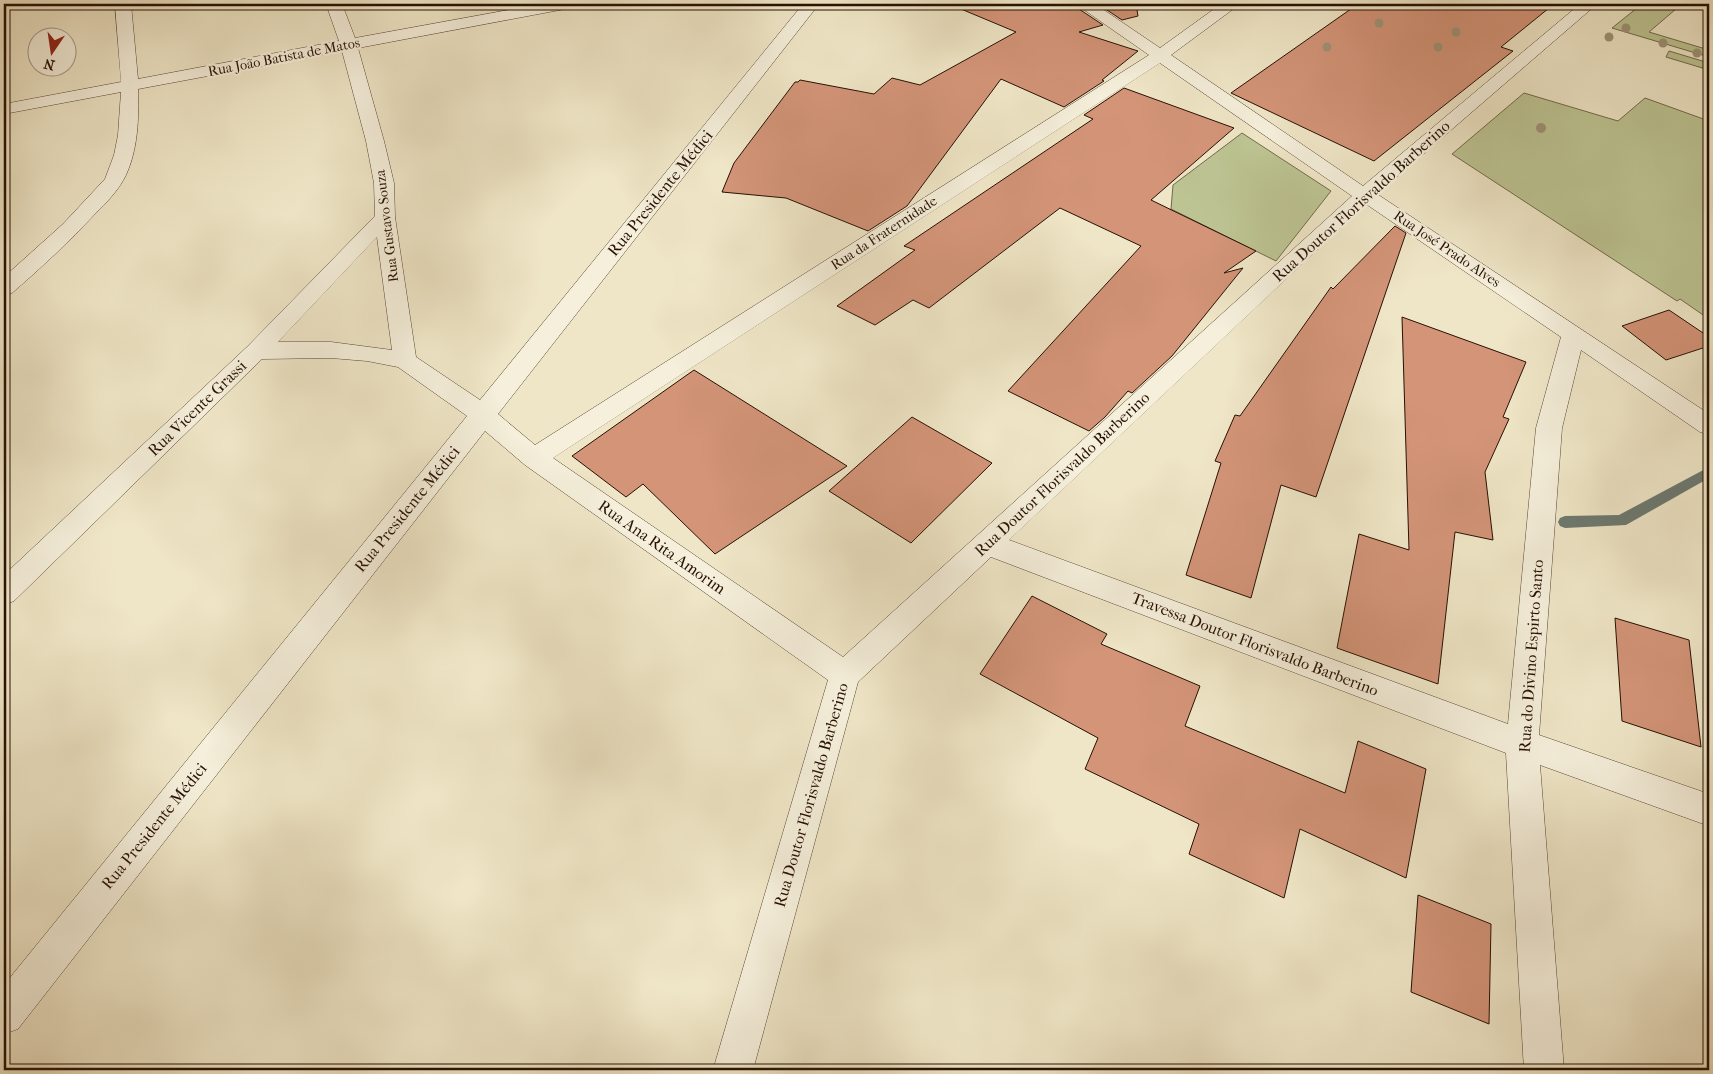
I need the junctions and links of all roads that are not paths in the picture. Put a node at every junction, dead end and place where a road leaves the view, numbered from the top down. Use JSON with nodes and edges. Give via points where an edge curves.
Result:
{"nodes":[{"id":1,"x":123,"y":4,"type":"edge"},
{"id":2,"x":334,"y":4,"type":"edge"},
{"id":3,"x":470,"y":4,"type":"edge"},
{"id":4,"x":565,"y":4,"type":"edge"},
{"id":5,"x":811,"y":4,"type":"edge"},
{"id":6,"x":1085,"y":4,"type":"edge"},
{"id":7,"x":1231,"y":4,"type":"edge"},
{"id":8,"x":1589,"y":4,"type":"edge"},
{"id":9,"x":478,"y":20,"type":"junction"},
{"id":10,"x":349,"y":44,"type":"junction"},
{"id":11,"x":1159,"y":56,"type":"junction"},
{"id":12,"x":131,"y":86,"type":"junction"},
{"id":13,"x":4,"y":109,"type":"edge"},
{"id":14,"x":1364,"y":195,"type":"junction"},
{"id":15,"x":385,"y":217,"type":"junction"},
{"id":16,"x":4,"y":288,"type":"edge"},
{"id":17,"x":1573,"y":334,"type":"junction"},
{"id":18,"x":256,"y":352,"type":"junction"},
{"id":19,"x":405,"y":361,"type":"junction"},
{"id":20,"x":482,"y":414,"type":"junction"},
{"id":21,"x":1709,"y":426,"type":"edge"},
{"id":22,"x":534,"y":458,"type":"junction"},
{"id":23,"x":988,"y":544,"type":"junction"},
{"id":24,"x":4,"y":593,"type":"edge"},
{"id":25,"x":845,"y":675,"type":"junction"},
{"id":26,"x":1522,"y":744,"type":"junction"},
{"id":27,"x":1709,"y":810,"type":"edge"},
{"id":28,"x":4,"y":1015,"type":"edge"},
{"id":29,"x":733,"y":1070,"type":"edge"},
{"id":30,"x":1544,"y":1070,"type":"edge"}],
"edges":[{"from":1,"to":12,"type":"street"},
{"from":2,"to":10,"type":"street","name":"Rua Gustavo Souza"},
{"from":3,"to":9,"type":"street"},
{"from":4,"to":9,"type":"street","name":"Rua João Batista de Matos"},
{"from":5,"to":20,"type":"street","name":"Rua Presidente Médici"},
{"from":6,"to":11,"type":"street","name":"Rua José Prado Alves"},
{"from":7,"to":11,"type":"street","name":"Rua da Fraternidade"},
{"from":8,"to":14,"type":"street","name":"Rua Doutor Florisvaldo Barberino"},
{"from":9,"to":10,"type":"street","name":"Rua João Batista de Matos"},
{"from":10,"to":12,"type":"street","name":"Rua João Batista de Matos"},
{"from":10,"to":15,"type":"street","name":"Rua Gustavo Souza","via":[[384,183]]},
{"from":11,"to":14,"type":"street","name":"Rua José Prado Alves"},
{"from":11,"to":22,"type":"street","name":"Rua da Fraternidade"},
{"from":12,"to":13,"type":"street","name":"Rua João Batista de Matos"},
{"from":12,"to":16,"type":"street","via":[[125,146],[111,183],[72,228]]},
{"from":14,"to":17,"type":"street","name":"Rua José Prado Alves"},
{"from":14,"to":23,"type":"street","name":"Rua Doutor Florisvaldo Barberino"},
{"from":15,"to":18,"type":"street","name":"Rua Vicente Grassi"},
{"from":15,"to":19,"type":"street","name":"Rua Gustavo Souza"},
{"from":17,"to":21,"type":"street","name":"Rua José Prado Alves"},
{"from":17,"to":26,"type":"street","name":"Rua do Divino Espirto Santo","via":[[1549,428]]},
{"from":18,"to":19,"type":"street","via":[[335,349]]},
{"from":18,"to":24,"type":"street","name":"Rua Vicente Grassi"},
{"from":19,"to":20,"type":"street"},
{"from":20,"to":22,"type":"street","name":"Rua Ana Rita Amorim"},
{"from":20,"to":28,"type":"street","name":"Rua Presidente Médici"},
{"from":22,"to":25,"type":"street","name":"Rua Ana Rita Amorim"},
{"from":23,"to":25,"type":"street","name":"Rua Doutor Florisvaldo Barberino"},
{"from":23,"to":26,"type":"street","name":"Travessa Doutor Florisvaldo Barberino"},
{"from":25,"to":29,"type":"street","name":"Rua Doutor Florisvaldo Barberino"},
{"from":26,"to":27,"type":"street","name":"Travessa Doutor Florisvaldo Barberino"},
{"from":26,"to":30,"type":"street","name":"Rua do Divino Espirto Santo"}]}
